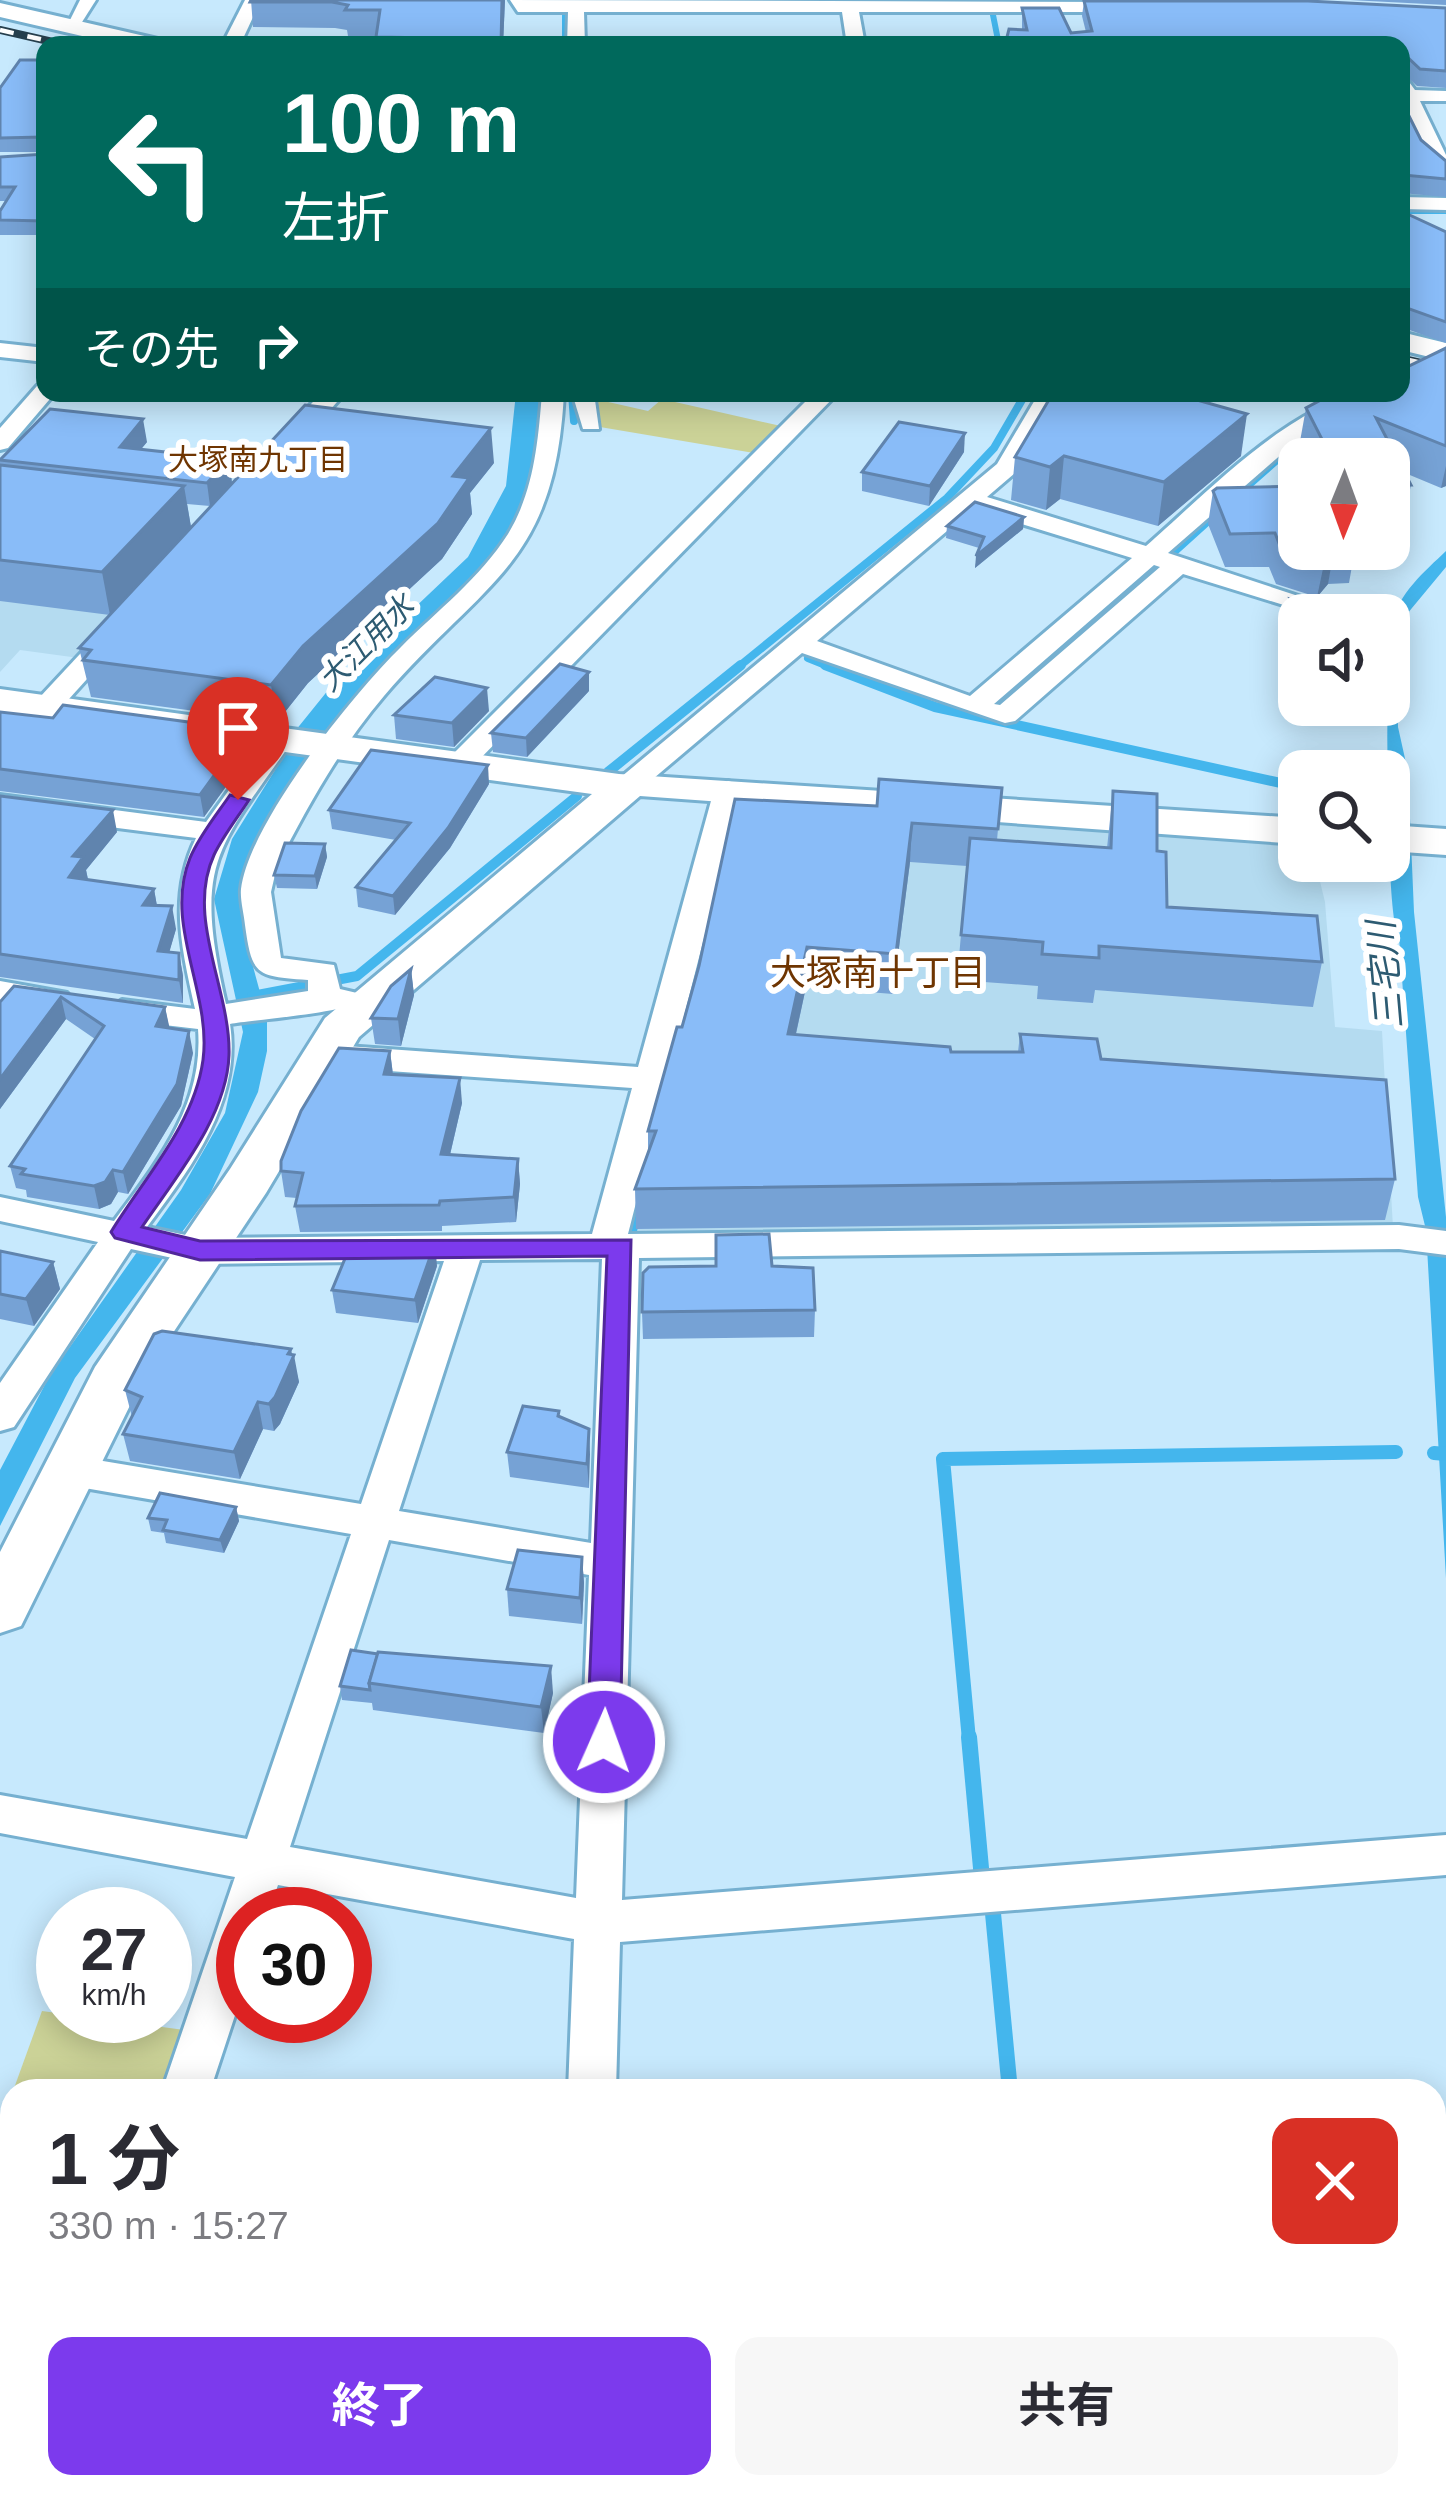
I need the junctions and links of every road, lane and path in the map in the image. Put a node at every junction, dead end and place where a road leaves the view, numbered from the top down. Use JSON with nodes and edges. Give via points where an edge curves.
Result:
{"nodes":[{"id":1,"x":88,"y":0,"type":"edge"},
{"id":2,"x":253,"y":0,"type":"edge"},
{"id":3,"x":1131,"y":2,"type":"edge"},
{"id":4,"x":520,"y":3,"type":"edge"},
{"id":5,"x":576,"y":3,"type":"edge"},
{"id":6,"x":849,"y":3,"type":"edge"},
{"id":7,"x":1066,"y":7,"type":"junction"},
{"id":8,"x":0,"y":10,"type":"edge"},
{"id":9,"x":71,"y":26,"type":"junction"},
{"id":10,"x":1072,"y":26,"type":"edge"},
{"id":11,"x":114,"y":36,"type":"edge"},
{"id":12,"x":235,"y":36,"type":"edge"},
{"id":13,"x":576,"y":36,"type":"edge"},
{"id":14,"x":854,"y":36,"type":"edge"},
{"id":15,"x":1410,"y":90,"type":"edge"},
{"id":16,"x":1446,"y":96,"type":"edge"},
{"id":17,"x":1410,"y":107,"type":"edge"},
{"id":18,"x":1410,"y":142,"type":"edge"},
{"id":19,"x":1426,"y":142,"type":"junction"},
{"id":20,"x":1438,"y":167,"type":"edge"},
{"id":21,"x":1446,"y":204,"type":"edge"},
{"id":22,"x":1410,"y":212,"type":"edge"},
{"id":23,"x":0,"y":350,"type":"edge"},
{"id":24,"x":36,"y":354,"type":"edge"},
{"id":25,"x":36,"y":401,"type":"edge"},
{"id":26,"x":326,"y":402,"type":"edge"},
{"id":27,"x":553,"y":402,"type":"edge"},
{"id":28,"x":585,"y":402,"type":"edge"},
{"id":29,"x":809,"y":402,"type":"edge"},
{"id":30,"x":1045,"y":402,"type":"edge"},
{"id":31,"x":1351,"y":402,"type":"edge"},
{"id":32,"x":590,"y":424,"type":"dead end"},
{"id":33,"x":0,"y":443,"type":"edge"},
{"id":34,"x":276,"y":456,"type":"edge"},
{"id":35,"x":970,"y":500,"type":"junction"},
{"id":36,"x":1150,"y":555,"type":"junction"},
{"id":37,"x":1179,"y":563,"type":"junction"},
{"id":38,"x":1278,"y":594,"type":"edge"},
{"id":39,"x":127,"y":619,"type":"edge"},
{"id":40,"x":798,"y":643,"type":"junction"},
{"id":41,"x":0,"y":701,"type":"edge"},
{"id":42,"x":49,"y":704,"type":"junction"},
{"id":43,"x":974,"y":707,"type":"junction"},
{"id":44,"x":285,"y":736,"type":"junction"},
{"id":45,"x":335,"y":743,"type":"junction"},
{"id":46,"x":461,"y":762,"type":"junction"},
{"id":47,"x":629,"y":785,"type":"junction"},
{"id":48,"x":728,"y":790,"type":"junction"},
{"id":49,"x":0,"y":805,"type":"edge"},
{"id":50,"x":1278,"y":829,"type":"edge"},
{"id":51,"x":215,"y":832,"type":"junction"},
{"id":52,"x":1410,"y":840,"type":"edge"},
{"id":53,"x":1445,"y":842,"type":"edge"},
{"id":54,"x":0,"y":991,"type":"edge"},
{"id":55,"x":335,"y":992,"type":"junction"},
{"id":56,"x":216,"y":1016,"type":"junction"},
{"id":57,"x":320,"y":1056,"type":"junction"},
{"id":58,"x":653,"y":1079,"type":"junction"},
{"id":59,"x":0,"y":1209,"type":"edge"},
{"id":60,"x":126,"y":1232,"type":"junction"},
{"id":61,"x":1428,"y":1240,"type":"edge"},
{"id":62,"x":614,"y":1246,"type":"junction"},
{"id":63,"x":466,"y":1248,"type":"junction"},
{"id":64,"x":200,"y":1251,"type":"junction"},
{"id":65,"x":0,"y":1417,"type":"edge"},
{"id":66,"x":67,"y":1470,"type":"junction"},
{"id":67,"x":375,"y":1522,"type":"junction"},
{"id":68,"x":610,"y":1562,"type":"junction"},
{"id":69,"x":0,"y":1609,"type":"edge"},
{"id":70,"x":0,"y":1814,"type":"edge"},
{"id":71,"x":1446,"y":1855,"type":"edge"},
{"id":72,"x":261,"y":1864,"type":"junction"},
{"id":73,"x":254,"y":1887,"type":"edge"},
{"id":74,"x":597,"y":1923,"type":"junction"},
{"id":75,"x":216,"y":2001,"type":"edge"},
{"id":76,"x":190,"y":2079,"type":"edge"},
{"id":77,"x":592,"y":2079,"type":"edge"}],
"edges":[{"from":1,"to":9,"type":"street"},
{"from":2,"to":12,"type":"street"},
{"from":3,"to":7,"type":"street"},
{"from":4,"to":5,"type":"street"},
{"from":5,"to":6,"type":"street"},
{"from":5,"to":13,"type":"street"},
{"from":6,"to":7,"type":"street"},
{"from":6,"to":14,"type":"street"},
{"from":7,"to":10,"type":"street"},
{"from":8,"to":9,"type":"street"},
{"from":9,"to":11,"type":"street"},
{"from":15,"to":16,"type":"street"},
{"from":17,"to":19,"type":"street"},
{"from":18,"to":19,"type":"street"},
{"from":19,"to":20,"type":"street"},
{"from":21,"to":22,"type":"street"},
{"from":23,"to":24,"type":"street"},
{"from":25,"to":33,"type":"street"},
{"from":26,"to":34,"type":"street"},
{"from":27,"to":45,"type":"street","via":[[550,466],[512,551],[375,689]]},
{"from":28,"to":32,"type":"street"},
{"from":29,"to":46,"type":"street"},
{"from":30,"to":35,"type":"street","via":[[1007,467]]},
{"from":31,"to":36,"type":"street","via":[[1276,447]]},
{"from":35,"to":36,"type":"street"},
{"from":35,"to":40,"type":"street"},
{"from":36,"to":37,"type":"street"},
{"from":36,"to":43,"type":"street"},
{"from":37,"to":38,"type":"street"},
{"from":37,"to":43,"type":"street","via":[[1005,715]]},
{"from":39,"to":42,"type":"street"},
{"from":40,"to":43,"type":"street"},
{"from":40,"to":47,"type":"street"},
{"from":41,"to":42,"type":"street"},
{"from":42,"to":44,"type":"street"},
{"from":44,"to":45,"type":"street"},
{"from":44,"to":51,"type":"street"},
{"from":45,"to":46,"type":"street"},
{"from":45,"to":55,"type":"street","via":[[273,844],[256,892],[266,962],[323,972]]},
{"from":46,"to":47,"type":"street"},
{"from":47,"to":48,"type":"street"},
{"from":47,"to":55,"type":"street"},
{"from":48,"to":50,"type":"street"},
{"from":48,"to":58,"type":"street"},
{"from":49,"to":51,"type":"street"},
{"from":51,"to":56,"type":"street","via":[[193,907]]},
{"from":52,"to":53,"type":"street"},
{"from":54,"to":56,"type":"street","via":[[185,1021]]},
{"from":55,"to":56,"type":"street"},
{"from":55,"to":57,"type":"street"},
{"from":56,"to":60,"type":"street","via":[[211,1086]]},
{"from":57,"to":58,"type":"street"},
{"from":57,"to":64,"type":"street"},
{"from":58,"to":62,"type":"street"},
{"from":59,"to":60,"type":"street"},
{"from":60,"to":64,"type":"street"},
{"from":60,"to":65,"type":"street","via":[[26,1367]]},
{"from":61,"to":62,"type":"street"},
{"from":62,"to":63,"type":"street"},
{"from":62,"to":68,"type":"street"},
{"from":63,"to":64,"type":"street"},
{"from":63,"to":67,"type":"street"},
{"from":64,"to":66,"type":"street","via":[[122,1367]]},
{"from":66,"to":67,"type":"street"},
{"from":66,"to":69,"type":"street"},
{"from":67,"to":68,"type":"street"},
{"from":67,"to":72,"type":"street"},
{"from":68,"to":74,"type":"street"},
{"from":70,"to":72,"type":"street"},
{"from":71,"to":74,"type":"street"},
{"from":72,"to":73,"type":"street"},
{"from":72,"to":74,"type":"street"},
{"from":74,"to":77,"type":"street"},
{"from":75,"to":76,"type":"street"}]}
